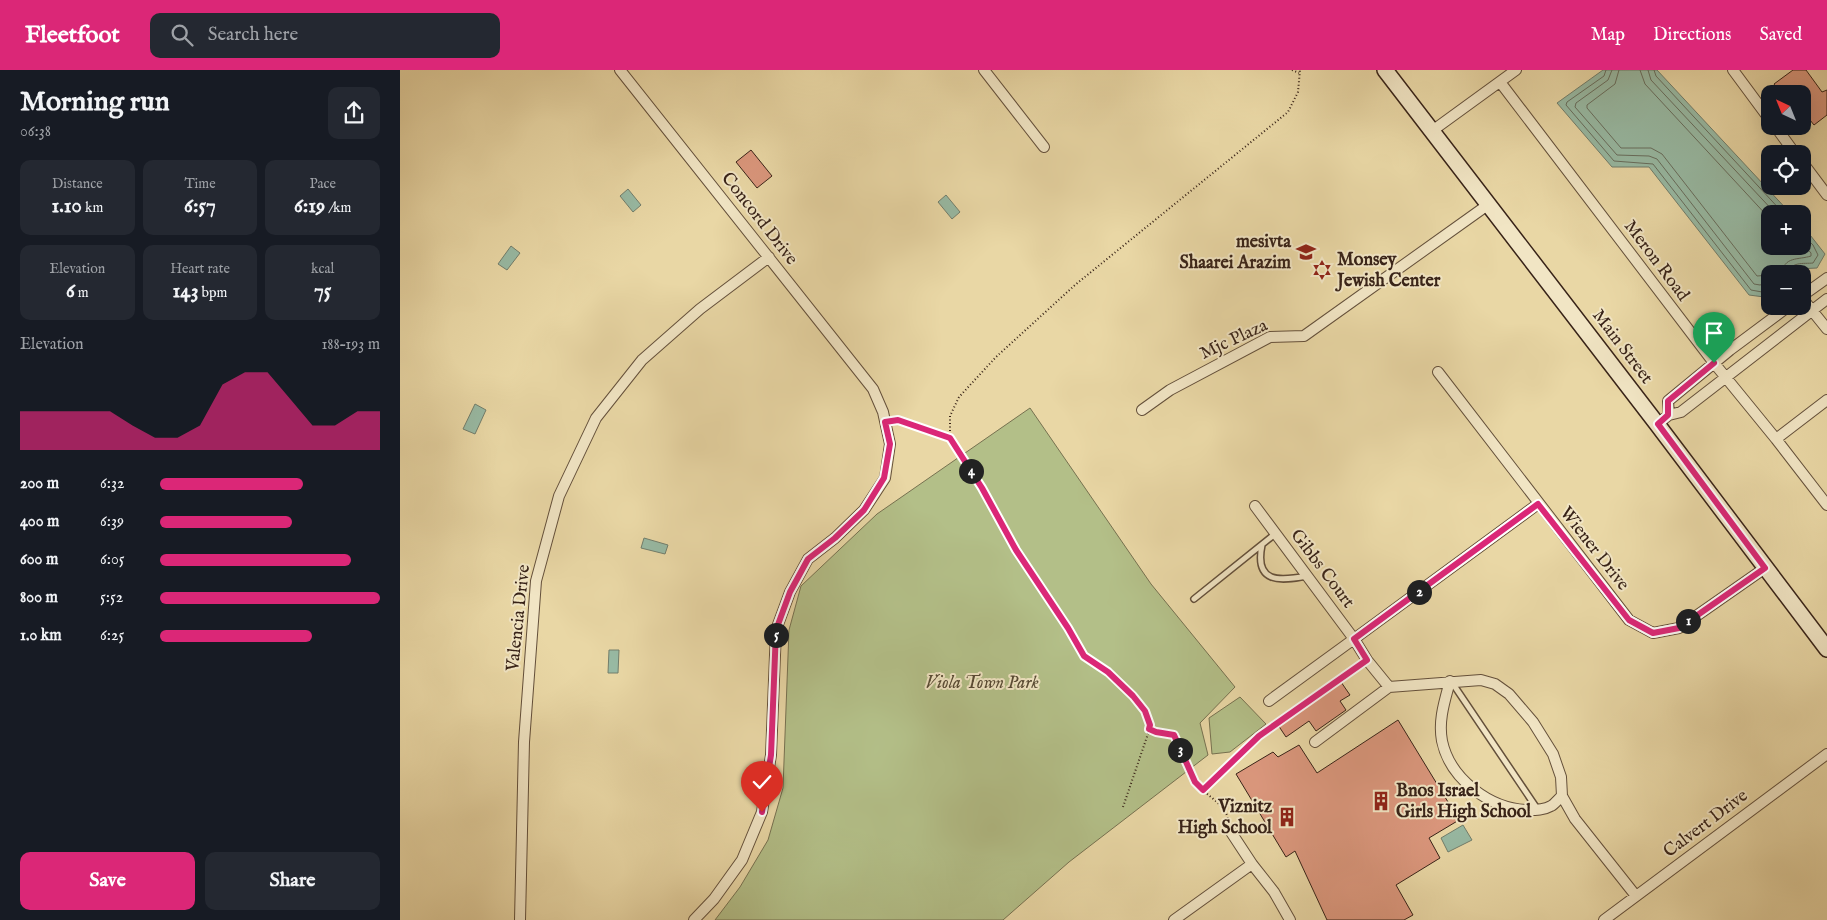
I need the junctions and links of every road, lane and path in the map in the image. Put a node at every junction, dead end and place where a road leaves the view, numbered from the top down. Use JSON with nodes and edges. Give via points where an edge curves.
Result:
{"nodes":[{"id":1,"x":620,"y":70,"type":"edge"},
{"id":2,"x":984,"y":70,"type":"edge"},
{"id":3,"x":1292,"y":70,"type":"edge"},
{"id":4,"x":1386,"y":70,"type":"edge"},
{"id":5,"x":1516,"y":70,"type":"edge"},
{"id":6,"x":1299,"y":71,"type":"edge"},
{"id":7,"x":1739,"y":72,"type":"edge"},
{"id":8,"x":1500,"y":82,"type":"junction"},
{"id":9,"x":1761,"y":106,"type":"edge"},
{"id":10,"x":1432,"y":131,"type":"junction"},
{"id":11,"x":1044,"y":147,"type":"dead end"},
{"id":12,"x":1811,"y":174,"type":"edge"},
{"id":13,"x":1827,"y":195,"type":"edge"},
{"id":14,"x":1489,"y":204,"type":"junction"},
{"id":15,"x":769,"y":257,"type":"junction"},
{"id":16,"x":1827,"y":278,"type":"edge"},
{"id":17,"x":1811,"y":290,"type":"edge"},
{"id":18,"x":1827,"y":300,"type":"edge"},
{"id":19,"x":1811,"y":308,"type":"edge"},
{"id":20,"x":1813,"y":310,"type":"junction"},
{"id":21,"x":1777,"y":315,"type":"edge"},
{"id":22,"x":1827,"y":330,"type":"edge"},
{"id":23,"x":1714,"y":363,"type":"junction"},
{"id":24,"x":1438,"y":372,"type":"dead end"},
{"id":25,"x":1726,"y":377,"type":"junction"},
{"id":26,"x":1827,"y":400,"type":"edge"},
{"id":27,"x":1142,"y":410,"type":"dead end"},
{"id":28,"x":1663,"y":419,"type":"junction"},
{"id":29,"x":885,"y":422,"type":"junction"},
{"id":30,"x":950,"y":438,"type":"junction"},
{"id":31,"x":1776,"y":439,"type":"junction"},
{"id":32,"x":1538,"y":504,"type":"junction"},
{"id":33,"x":1255,"y":506,"type":"dead end"},
{"id":34,"x":1827,"y":506,"type":"edge"},
{"id":35,"x":1276,"y":534,"type":"junction"},
{"id":36,"x":1262,"y":545,"type":"junction"},
{"id":37,"x":1765,"y":568,"type":"junction"},
{"id":38,"x":1308,"y":576,"type":"junction"},
{"id":39,"x":1194,"y":599,"type":"dead end"},
{"id":40,"x":1354,"y":639,"type":"junction"},
{"id":41,"x":1827,"y":649,"type":"edge"},
{"id":42,"x":1367,"y":660,"type":"junction"},
{"id":43,"x":1450,"y":681,"type":"junction"},
{"id":44,"x":1389,"y":687,"type":"junction"},
{"id":45,"x":1269,"y":701,"type":"dead end"},
{"id":46,"x":1149,"y":729,"type":"junction"},
{"id":47,"x":1314,"y":742,"type":"dead end"},
{"id":48,"x":1827,"y":754,"type":"edge"},
{"id":49,"x":1203,"y":790,"type":"junction"},
{"id":50,"x":1562,"y":796,"type":"junction"},
{"id":51,"x":1123,"y":807,"type":"dead end"},
{"id":52,"x":1538,"y":810,"type":"junction"},
{"id":53,"x":1228,"y":829,"type":"joint"},
{"id":54,"x":1252,"y":864,"type":"junction"},
{"id":55,"x":1636,"y":896,"type":"junction"},
{"id":56,"x":520,"y":920,"type":"edge"},
{"id":57,"x":694,"y":920,"type":"edge"},
{"id":58,"x":1174,"y":920,"type":"edge"},
{"id":59,"x":1290,"y":920,"type":"edge"},
{"id":60,"x":1604,"y":920,"type":"edge"}],
"edges":[{"from":1,"to":15,"type":"street","name":"Concord Drive"},
{"from":2,"to":11,"type":"street"},
{"from":3,"to":6,"type":"path"},
{"from":4,"to":10,"type":"main road","name":"Main Street"},
{"from":5,"to":8,"type":"street"},
{"from":6,"to":30,"type":"path","via":[[1298,92],[1288,112],[1075,285],[996,357],[959,397],[950,416]]},
{"from":7,"to":9,"type":"street"},
{"from":8,"to":10,"type":"street"},
{"from":8,"to":23,"type":"street","name":"Meron Road"},
{"from":10,"to":14,"type":"main road","name":"Main Street"},
{"from":12,"to":13,"type":"street"},
{"from":14,"to":27,"type":"street","name":"Mjc Plaza","via":[[1304,336],[1270,337],[1170,390]]},
{"from":14,"to":28,"type":"main road","name":"Main Street"},
{"from":15,"to":29,"type":"street","name":"Concord Drive","via":[[873,389]]},
{"from":15,"to":56,"type":"street","name":"Valencia Drive","via":[[700,309],[642,360],[596,418],[559,496],[536,581],[524,742]]},
{"from":16,"to":17,"type":"street"},
{"from":18,"to":20,"type":"street"},
{"from":19,"to":20,"type":"street"},
{"from":20,"to":22,"type":"street"},
{"from":20,"to":25,"type":"street"},
{"from":21,"to":23,"type":"street"},
{"from":23,"to":25,"type":"street","name":"Meron Road"},
{"from":23,"to":28,"type":"street","via":[[1668,401]]},
{"from":24,"to":32,"type":"street","name":"Wiener Drive"},
{"from":25,"to":28,"type":"street","via":[[1681,412]]},
{"from":25,"to":31,"type":"street","name":"Meron Road"},
{"from":26,"to":31,"type":"street"},
{"from":28,"to":37,"type":"main road","name":"Main Street"},
{"from":29,"to":30,"type":"path","via":[[898,420]]},
{"from":29,"to":57,"type":"street","name":"Concord Drive","via":[[890,444],[884,478],[864,510],[808,559],[790,592],[776,630],[771,755],[762,812],[742,860]]},
{"from":30,"to":46,"type":"path","via":[[1084,656],[1108,672],[1133,696],[1145,711]]},
{"from":31,"to":34,"type":"street","name":"Meron Road"},
{"from":32,"to":37,"type":"street","name":"Wiener Drive","via":[[1629,620],[1653,633],[1679,628]]},
{"from":32,"to":40,"type":"street"},
{"from":33,"to":35,"type":"street","name":"Gibbs Court"},
{"from":35,"to":36,"type":"lane"},
{"from":35,"to":38,"type":"street","name":"Gibbs Court"},
{"from":36,"to":38,"type":"lane","via":[[1262,567],[1274,579],[1281,581]]},
{"from":36,"to":39,"type":"lane"},
{"from":37,"to":41,"type":"main road","name":"Main Street"},
{"from":38,"to":40,"type":"street","name":"Gibbs Court"},
{"from":40,"to":42,"type":"street","name":"Gibbs Court"},
{"from":40,"to":45,"type":"street"},
{"from":42,"to":44,"type":"street","name":"Gibbs Court"},
{"from":42,"to":49,"type":"path","via":[[1259,736]]},
{"from":43,"to":44,"type":"street"},
{"from":43,"to":50,"type":"street","via":[[1480,680],[1495,684],[1509,694],[1534,722],[1553,754],[1561,776]]},
{"from":43,"to":52,"type":"lane"},
{"from":43,"to":52,"type":"street","via":[[1442,712],[1442,740],[1457,771],[1468,785],[1500,805],[1517,810]]},
{"from":44,"to":47,"type":"street"},
{"from":46,"to":49,"type":"path","via":[[1174,735],[1195,782]]},
{"from":46,"to":51,"type":"path"},
{"from":48,"to":55,"type":"street","name":"Calvert Drive"},
{"from":49,"to":53,"type":"path","via":[[1227,815]]},
{"from":50,"to":52,"type":"street","via":[[1551,806]]},
{"from":50,"to":55,"type":"street","via":[[1575,819]]},
{"from":53,"to":54,"type":"street"},
{"from":54,"to":58,"type":"street"},
{"from":54,"to":59,"type":"street"},
{"from":55,"to":60,"type":"street","name":"Calvert Drive"}]}
